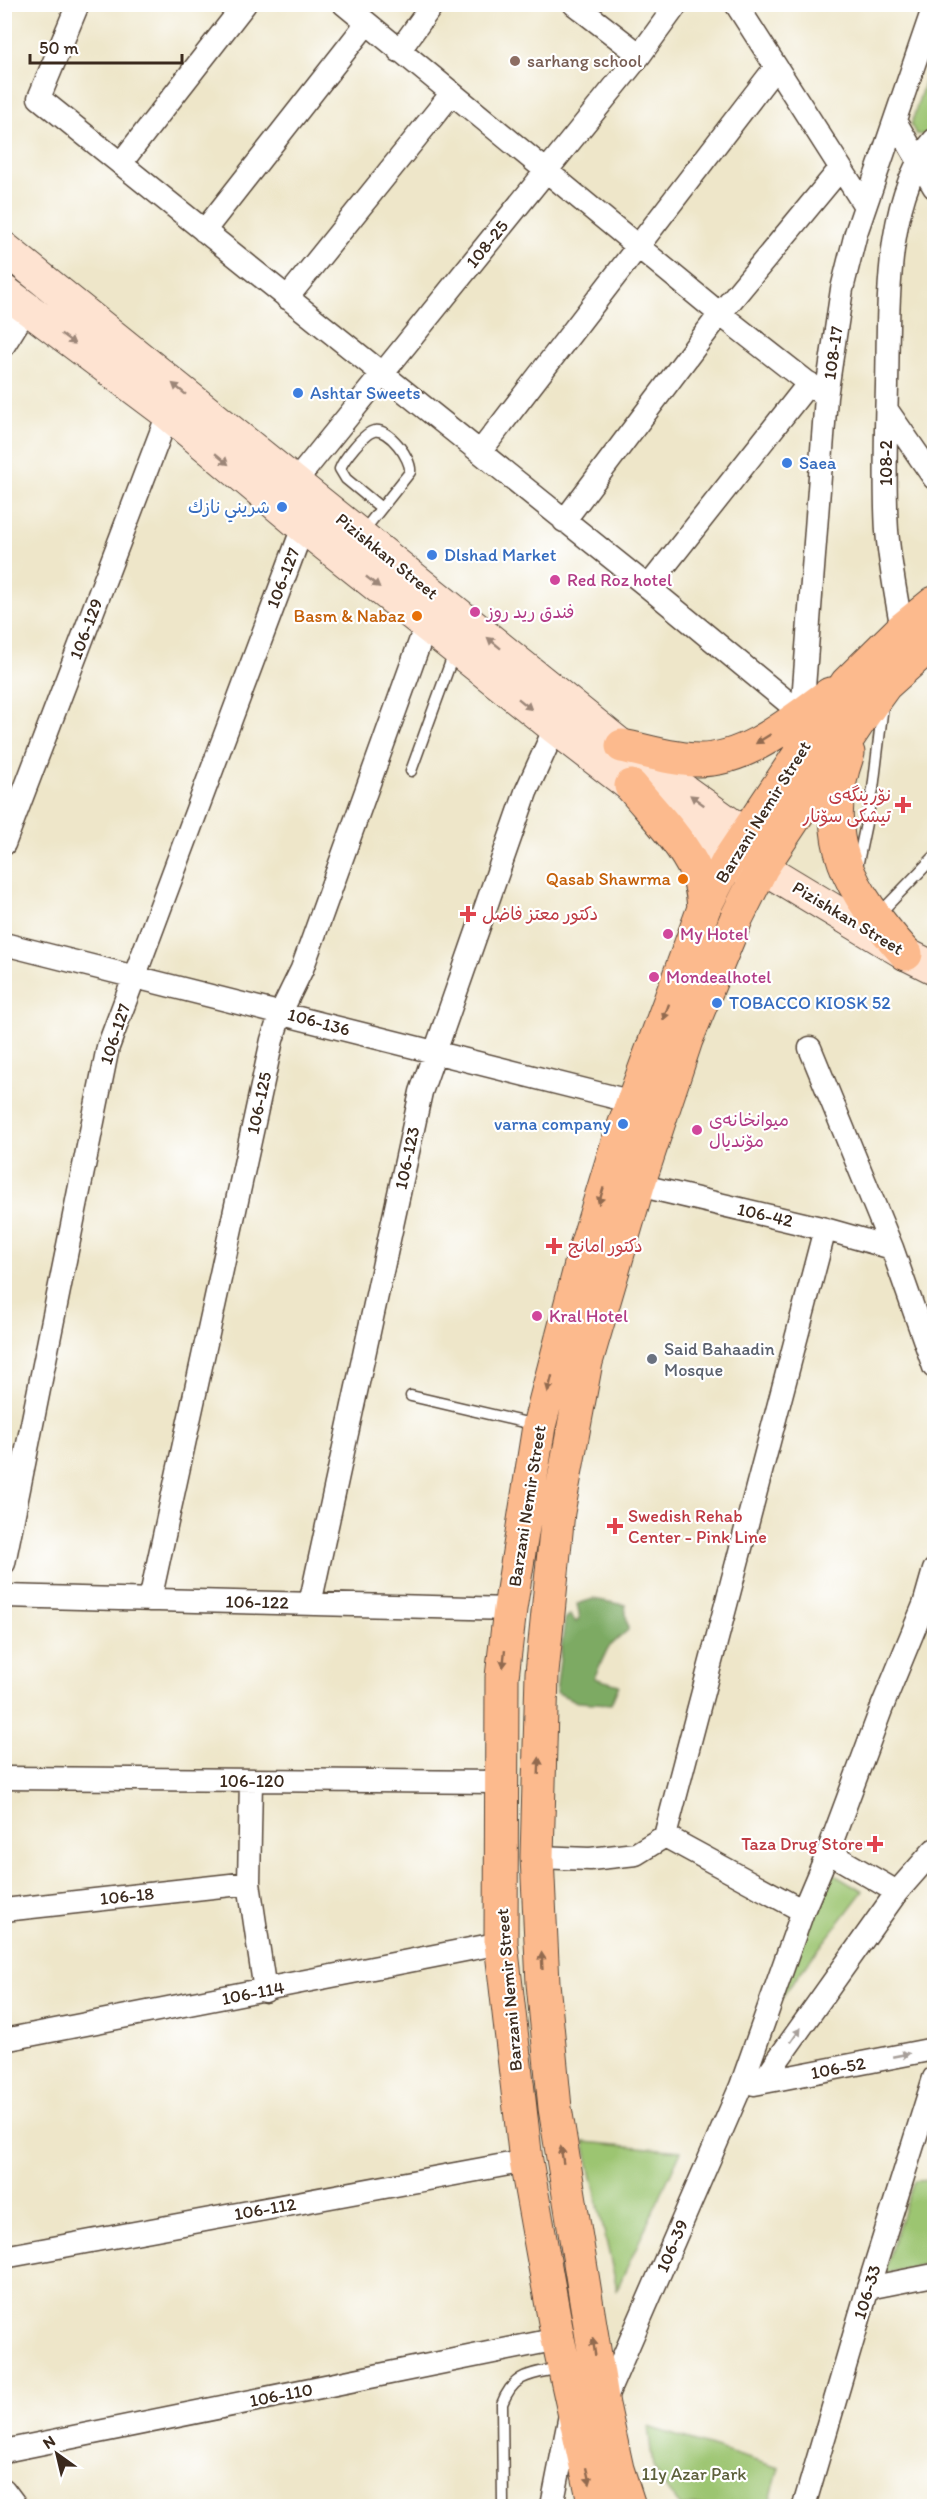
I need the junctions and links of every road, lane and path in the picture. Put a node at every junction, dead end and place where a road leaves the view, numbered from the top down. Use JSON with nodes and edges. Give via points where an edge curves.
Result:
{"nodes":[{"id":1,"x":78,"y":4,"type":"edge"},
{"id":2,"x":245,"y":4,"type":"edge"},
{"id":3,"x":344,"y":4,"type":"edge"},
{"id":4,"x":433,"y":4,"type":"edge"},
{"id":5,"x":574,"y":4,"type":"edge"},
{"id":6,"x":677,"y":4,"type":"edge"},
{"id":7,"x":736,"y":4,"type":"edge"},
{"id":8,"x":930,"y":8,"type":"edge"},
{"id":9,"x":367,"y":23,"type":"junction"},
{"id":10,"x":399,"y":51,"type":"junction"},
{"id":11,"x":640,"y":55,"type":"junction"},
{"id":12,"x":775,"y":68,"type":"junction"},
{"id":13,"x":452,"y":93,"type":"junction"},
{"id":14,"x":895,"y":121,"type":"junction"},
{"id":15,"x":934,"y":140,"type":"edge"},
{"id":16,"x":919,"y":161,"type":"junction"},
{"id":17,"x":121,"y":163,"type":"junction"},
{"id":18,"x":840,"y":169,"type":"junction"},
{"id":19,"x":546,"y":171,"type":"junction"},
{"id":20,"x":934,"y":187,"type":"edge"},
{"id":21,"x":865,"y":206,"type":"junction"},
{"id":22,"x":204,"y":231,"type":"junction"},
{"id":23,"x":638,"y":246,"type":"junction"},
{"id":24,"x":4,"y":248,"type":"edge"},
{"id":25,"x":287,"y":298,"type":"junction"},
{"id":26,"x":16,"y":300,"type":"edge"},
{"id":27,"x":720,"y":314,"type":"junction"},
{"id":28,"x":4,"y":345,"type":"edge"},
{"id":29,"x":382,"y":375,"type":"junction"},
{"id":30,"x":809,"y":383,"type":"junction"},
{"id":31,"x":826,"y":397,"type":"junction"},
{"id":32,"x":887,"y":410,"type":"junction"},
{"id":33,"x":168,"y":414,"type":"junction"},
{"id":34,"x":480,"y":452,"type":"junction"},
{"id":35,"x":934,"y":478,"type":"edge"},
{"id":36,"x":295,"y":482,"type":"junction"},
{"id":37,"x":380,"y":507,"type":"junction"},
{"id":38,"x":564,"y":521,"type":"junction"},
{"id":39,"x":303,"y":527,"type":"junction"},
{"id":40,"x":360,"y":535,"type":"junction"},
{"id":41,"x":648,"y":587,"type":"junction"},
{"id":42,"x":934,"y":603,"type":"edge"},
{"id":43,"x":426,"y":624,"type":"junction"},
{"id":44,"x":902,"y":629,"type":"junction"},
{"id":45,"x":934,"y":640,"type":"edge"},
{"id":46,"x":456,"y":649,"type":"junction"},
{"id":47,"x":847,"y":683,"type":"junction"},
{"id":48,"x":885,"y":685,"type":"junction"},
{"id":49,"x":802,"y":714,"type":"junction"},
{"id":50,"x":864,"y":714,"type":"junction"},
{"id":51,"x":555,"y":728,"type":"junction"},
{"id":52,"x":622,"y":746,"type":"junction"},
{"id":53,"x":411,"y":771,"type":"dead end"},
{"id":54,"x":631,"y":786,"type":"junction"},
{"id":55,"x":4,"y":844,"type":"edge"},
{"id":56,"x":736,"y":848,"type":"junction"},
{"id":57,"x":934,"y":857,"type":"edge"},
{"id":58,"x":762,"y":867,"type":"junction"},
{"id":59,"x":853,"y":885,"type":"junction"},
{"id":60,"x":704,"y":908,"type":"junction"},
{"id":61,"x":875,"y":919,"type":"junction"},
{"id":62,"x":4,"y":944,"type":"edge"},
{"id":63,"x":920,"y":961,"type":"edge"},
{"id":64,"x":134,"y":977,"type":"junction"},
{"id":65,"x":281,"y":1012,"type":"junction"},
{"id":66,"x":810,"y":1048,"type":"dead end"},
{"id":67,"x":434,"y":1052,"type":"junction"},
{"id":68,"x":633,"y":1102,"type":"junction"},
{"id":69,"x":638,"y":1185,"type":"junction"},
{"id":70,"x":825,"y":1229,"type":"junction"},
{"id":71,"x":892,"y":1248,"type":"junction"},
{"id":72,"x":931,"y":1342,"type":"edge"},
{"id":73,"x":934,"y":1367,"type":"edge"},
{"id":74,"x":411,"y":1396,"type":"dead end"},
{"id":75,"x":539,"y":1426,"type":"junction"},
{"id":76,"x":4,"y":1563,"type":"edge"},
{"id":77,"x":934,"y":1570,"type":"edge"},
{"id":78,"x":4,"y":1596,"type":"edge"},
{"id":79,"x":150,"y":1600,"type":"junction"},
{"id":80,"x":310,"y":1604,"type":"junction"},
{"id":81,"x":510,"y":1609,"type":"junction"},
{"id":82,"x":4,"y":1778,"type":"edge"},
{"id":83,"x":251,"y":1781,"type":"junction"},
{"id":84,"x":500,"y":1782,"type":"junction"},
{"id":85,"x":665,"y":1836,"type":"junction"},
{"id":86,"x":934,"y":1850,"type":"edge"},
{"id":87,"x":828,"y":1852,"type":"junction"},
{"id":88,"x":537,"y":1857,"type":"junction"},
{"id":89,"x":249,"y":1883,"type":"junction"},
{"id":90,"x":897,"y":1892,"type":"junction"},
{"id":91,"x":4,"y":1910,"type":"edge"},
{"id":92,"x":803,"y":1911,"type":"junction"},
{"id":93,"x":501,"y":1943,"type":"junction"},
{"id":94,"x":265,"y":1991,"type":"junction"},
{"id":95,"x":4,"y":2040,"type":"edge"},
{"id":96,"x":934,"y":2049,"type":"edge"},
{"id":97,"x":934,"y":2078,"type":"edge"},
{"id":98,"x":751,"y":2084,"type":"junction"},
{"id":99,"x":526,"y":2161,"type":"junction"},
{"id":100,"x":4,"y":2257,"type":"edge"},
{"id":101,"x":934,"y":2275,"type":"edge"},
{"id":102,"x":868,"y":2288,"type":"junction"},
{"id":103,"x":561,"y":2354,"type":"junction"},
{"id":104,"x":587,"y":2405,"type":"junction"},
{"id":105,"x":4,"y":2451,"type":"edge"},
{"id":106,"x":617,"y":2469,"type":"junction"},
{"id":107,"x":4,"y":2490,"type":"edge"},
{"id":108,"x":16,"y":2506,"type":"edge"},
{"id":109,"x":503,"y":2506,"type":"edge"},
{"id":110,"x":552,"y":2506,"type":"edge"},
{"id":111,"x":595,"y":2506,"type":"edge"},
{"id":112,"x":629,"y":2506,"type":"edge"},
{"id":113,"x":643,"y":2506,"type":"edge"},
{"id":114,"x":804,"y":2506,"type":"edge"}],
"edges":[{"from":1,"to":17,"type":"street","via":[[39,98]]},
{"from":2,"to":17,"type":"street"},
{"from":3,"to":9,"type":"street"},
{"from":4,"to":10,"type":"street"},
{"from":5,"to":11,"type":"street"},
{"from":6,"to":11,"type":"street","name":"108-25"},
{"from":7,"to":12,"type":"street"},
{"from":8,"to":14,"type":"street","name":"108-17"},
{"from":9,"to":10,"type":"street"},
{"from":9,"to":22,"type":"street"},
{"from":10,"to":13,"type":"street"},
{"from":11,"to":19,"type":"street","name":"108-25"},
{"from":12,"to":18,"type":"street"},
{"from":12,"to":23,"type":"street"},
{"from":13,"to":19,"type":"street"},
{"from":13,"to":25,"type":"street"},
{"from":14,"to":16,"type":"street"},
{"from":14,"to":21,"type":"street","name":"108-17"},
{"from":15,"to":16,"type":"street","name":"108-2"},
{"from":16,"to":20,"type":"street"},
{"from":16,"to":32,"type":"street","name":"108-2","via":[[902,207],[889,296]]},
{"from":17,"to":22,"type":"street"},
{"from":18,"to":21,"type":"street"},
{"from":18,"to":27,"type":"street"},
{"from":19,"to":23,"type":"street"},
{"from":19,"to":29,"type":"street","name":"108-25"},
{"from":21,"to":31,"type":"street","name":"108-17","via":[[848,261]]},
{"from":22,"to":25,"type":"street"},
{"from":23,"to":27,"type":"street"},
{"from":23,"to":34,"type":"street"},
{"from":36,"to":24,"type":"main road","name":"Pizishkan Street","one_way":true},
{"from":25,"to":29,"type":"street"},
{"from":26,"to":28,"type":"street"},
{"from":26,"to":33,"type":"main road","name":"Pizishkan Street","one_way":true},
{"from":27,"to":30,"type":"street"},
{"from":27,"to":38,"type":"street"},
{"from":29,"to":34,"type":"street"},
{"from":29,"to":36,"type":"street","name":"108-25"},
{"from":30,"to":31,"type":"street"},
{"from":30,"to":41,"type":"street"},
{"from":31,"to":49,"type":"street","name":"108-17"},
{"from":32,"to":35,"type":"street"},
{"from":32,"to":44,"type":"street","name":"108-2","via":[[887,531]]},
{"from":33,"to":39,"type":"main road","name":"Pizishkan Street","one_way":true},
{"from":33,"to":55,"type":"street","name":"106-129"},
{"from":34,"to":38,"type":"street"},
{"from":36,"to":40,"type":"main road","name":"Pizishkan Street"},
{"from":37,"to":37,"type":"lane","via":[[411,472],[411,465],[382,431],[374,430],[340,469],[346,479]]},
{"from":37,"to":40,"type":"lane"},
{"from":38,"to":41,"type":"street"},
{"from":39,"to":43,"type":"main road","name":"Pizishkan Street","one_way":true},
{"from":39,"to":64,"type":"street","name":"106-127"},
{"from":52,"to":40,"type":"main road","name":"Pizishkan Street","one_way":true},
{"from":41,"to":49,"type":"street"},
{"from":42,"to":44,"type":"main road","name":"Barzani Nemir Street"},
{"from":43,"to":46,"type":"main road","name":"Pizishkan Street"},
{"from":43,"to":65,"type":"street","name":"106-125","via":[[302,969]]},
{"from":44,"to":47,"type":"main road","name":"Barzani Nemir Street"},
{"from":45,"to":48,"type":"main road","name":"Barzani Nemir Street"},
{"from":46,"to":51,"type":"main road","name":"Pizishkan Street","one_way":true},
{"from":46,"to":53,"type":"lane"},
{"from":47,"to":49,"type":"main road"},
{"from":47,"to":56,"type":"main road","name":"Barzani Nemir Street"},
{"from":48,"to":50,"type":"main road","name":"Barzani Nemir Street"},
{"from":48,"to":59,"type":"lane","via":[[873,789]]},
{"from":49,"to":52,"type":"main road","one_way":true,"via":[[749,747],[724,757],[689,759]]},
{"from":50,"to":58,"type":"main road","name":"Barzani Nemir Street"},
{"from":50,"to":59,"type":"main road","via":[[847,756],[837,797],[842,856]]},
{"from":51,"to":54,"type":"main road","name":"Pizishkan Street"},
{"from":51,"to":67,"type":"street","name":"106-123","via":[[526,792]]},
{"from":56,"to":52,"type":"main road","name":"Pizishkan Street","one_way":true},
{"from":54,"to":56,"type":"main road","name":"Pizishkan Street"},
{"from":54,"to":60,"type":"main road","via":[[696,870]]},
{"from":56,"to":58,"type":"main road","name":"Pizishkan Street","via":[[754,846]]},
{"from":56,"to":60,"type":"main road","name":"Barzani Nemir Street"},
{"from":57,"to":61,"type":"lane"},
{"from":58,"to":63,"type":"main road","name":"Pizishkan Street"},
{"from":58,"to":69,"type":"main road","name":"Barzani Nemir Street","via":[[686,1040]]},
{"from":59,"to":61,"type":"main road"},
{"from":60,"to":68,"type":"main road","name":"Barzani Nemir Street","one_way":true},
{"from":61,"to":63,"type":"main road"},
{"from":62,"to":64,"type":"street","name":"106-136"},
{"from":64,"to":65,"type":"street","name":"106-136"},
{"from":64,"to":76,"type":"street","name":"106-127","via":[[104,1066]]},
{"from":65,"to":67,"type":"street","name":"106-136"},
{"from":65,"to":79,"type":"street","name":"106-125"},
{"from":66,"to":71,"type":"street"},
{"from":67,"to":68,"type":"street","name":"106-136"},
{"from":67,"to":80,"type":"street","name":"106-123","via":[[421,1092]]},
{"from":68,"to":75,"type":"main road","name":"Barzani Nemir Street","one_way":true,"via":[[584,1253]]},
{"from":69,"to":70,"type":"street","name":"106-42"},
{"from":88,"to":69,"type":"main road","name":"Barzani Nemir Street","one_way":true,"via":[[542,1674],[558,1512],[586,1362]]},
{"from":70,"to":71,"type":"street","name":"106-42"},
{"from":70,"to":85,"type":"street"},
{"from":71,"to":72,"type":"street"},
{"from":72,"to":73,"type":"street"},
{"from":74,"to":75,"type":"lane"},
{"from":75,"to":81,"type":"main road","name":"Barzani Nemir Street"},
{"from":77,"to":87,"type":"street"},
{"from":78,"to":79,"type":"street","name":"106-122"},
{"from":79,"to":80,"type":"street","name":"106-122"},
{"from":80,"to":81,"type":"street","name":"106-122"},
{"from":81,"to":84,"type":"main road","name":"Barzani Nemir Street","one_way":true,"via":[[502,1677]]},
{"from":82,"to":83,"type":"street","name":"106-120"},
{"from":83,"to":84,"type":"street","name":"106-120"},
{"from":83,"to":89,"type":"street"},
{"from":84,"to":93,"type":"main road","name":"Barzani Nemir Street"},
{"from":85,"to":88,"type":"street","via":[[636,1854],[590,1859]]},
{"from":85,"to":92,"type":"street"},
{"from":86,"to":90,"type":"street"},
{"from":87,"to":90,"type":"street"},
{"from":87,"to":92,"type":"street"},
{"from":104,"to":88,"type":"main road","name":"Barzani Nemir Street","one_way":true,"via":[[543,1983]]},
{"from":89,"to":91,"type":"street","name":"106-18"},
{"from":89,"to":94,"type":"street"},
{"from":98,"to":90,"type":"street","one_way":true},
{"from":92,"to":98,"type":"street"},
{"from":93,"to":94,"type":"street","name":"106-114"},
{"from":93,"to":99,"type":"main road","name":"Barzani Nemir Street"},
{"from":94,"to":95,"type":"street","name":"106-114"},
{"from":98,"to":96,"type":"street","name":"106-52","one_way":true},
{"from":97,"to":102,"type":"street","name":"106-33"},
{"from":98,"to":104,"type":"street","name":"106-39"},
{"from":99,"to":100,"type":"street","name":"106-112"},
{"from":99,"to":103,"type":"main road","name":"Barzani Nemir Street"},
{"from":101,"to":102,"type":"street"},
{"from":102,"to":114,"type":"street","name":"106-33"},
{"from":103,"to":104,"type":"main road","name":"Barzani Nemir Street"},
{"from":103,"to":105,"type":"street","name":"106-110"},
{"from":103,"to":109,"type":"lane","via":[[515,2381],[502,2404]]},
{"from":104,"to":106,"type":"main road","name":"Barzani Nemir Street"},
{"from":104,"to":110,"type":"street","name":"106-39"},
{"from":104,"to":111,"type":"main road","name":"Barzani Nemir Street","one_way":true},
{"from":106,"to":112,"type":"main road","name":"Barzani Nemir Street"},
{"from":106,"to":113,"type":"main road"},
{"from":107,"to":108,"type":"street"}]}
